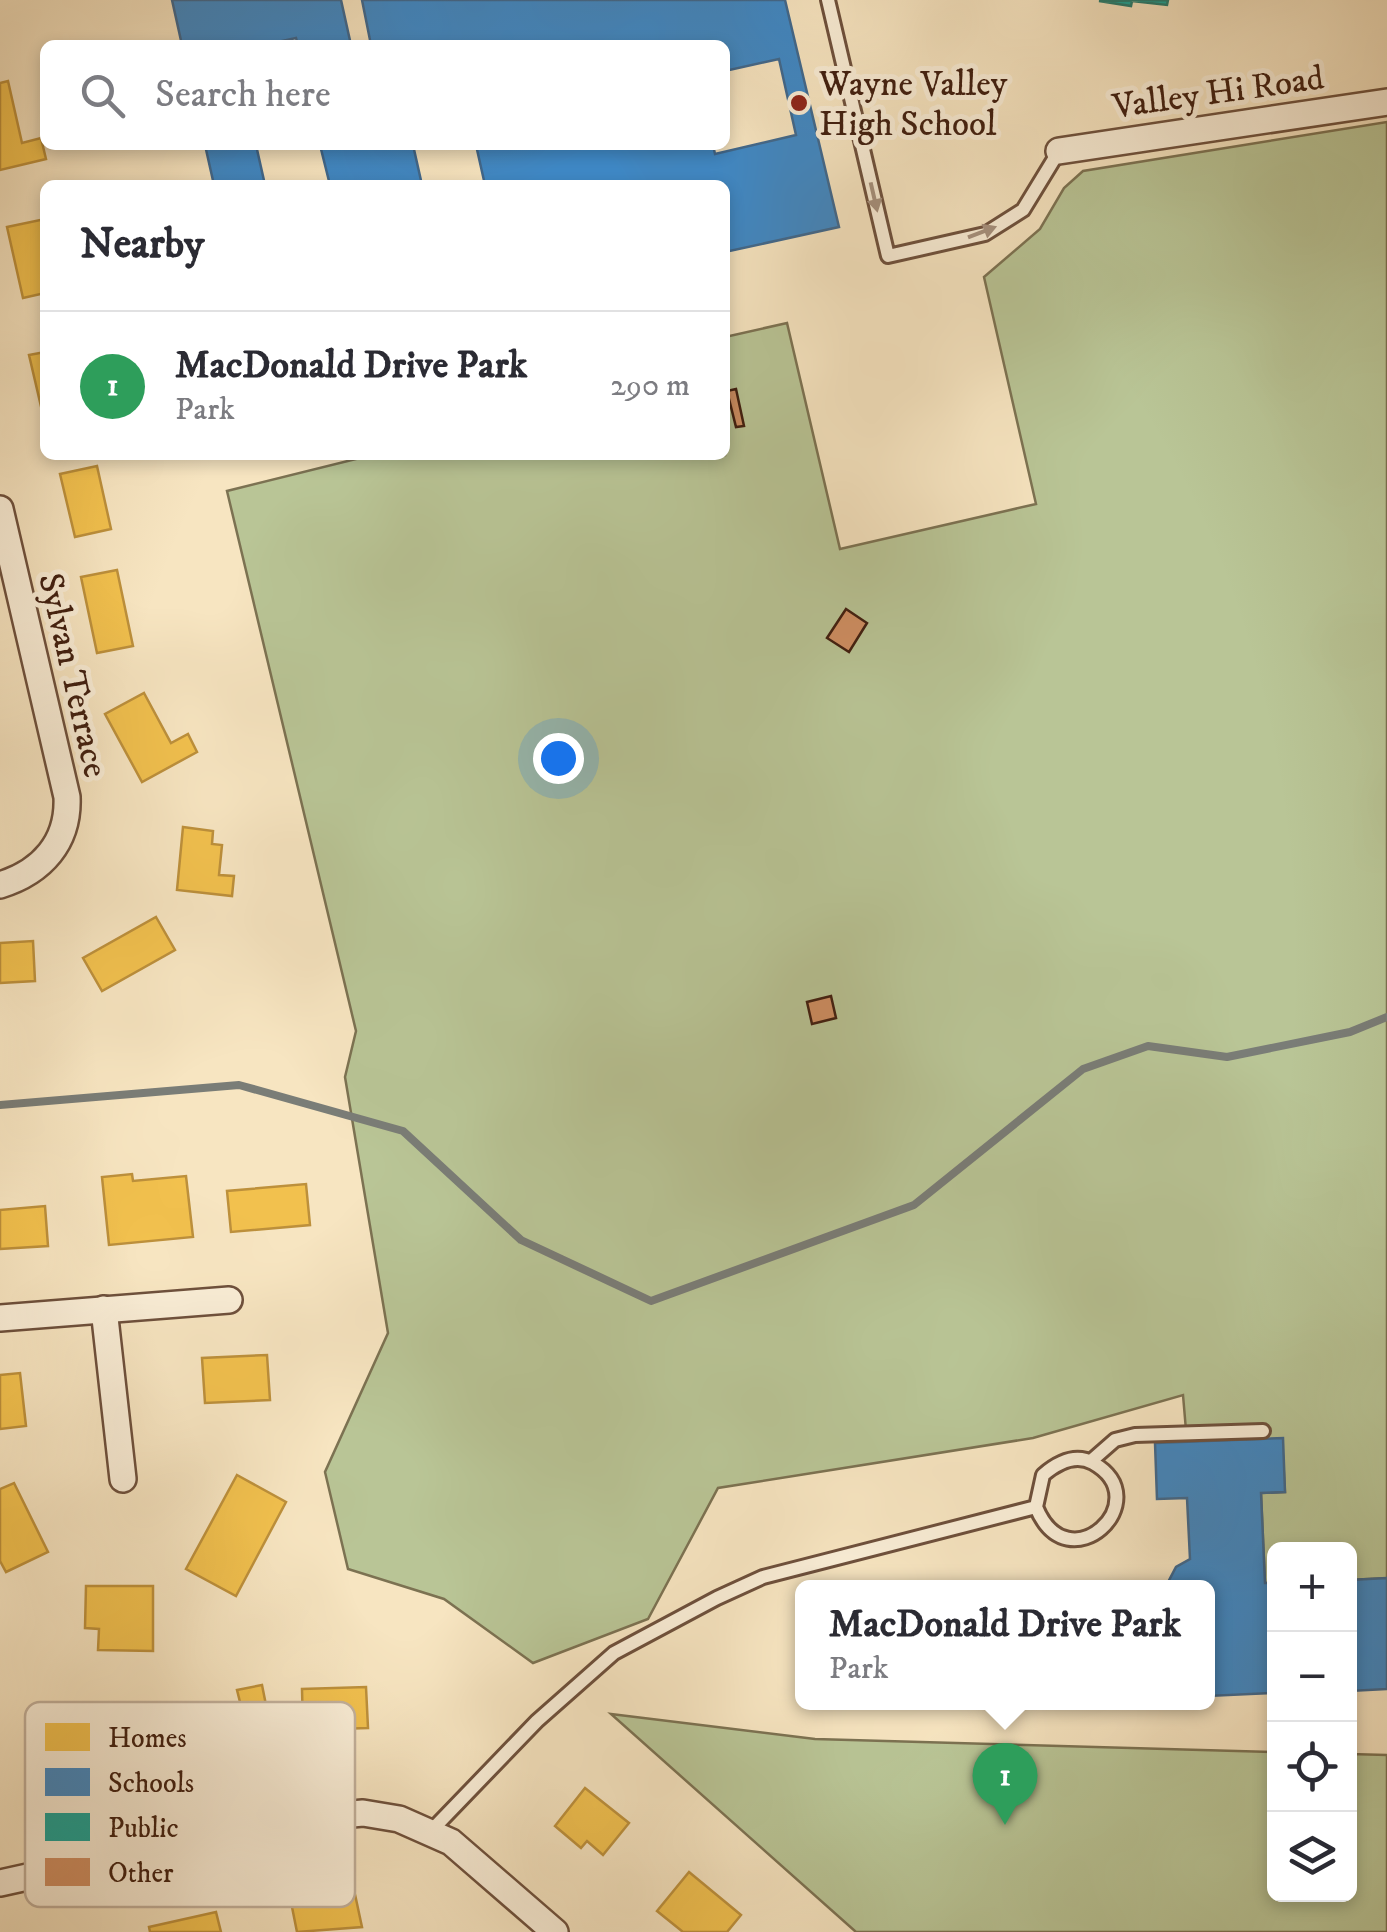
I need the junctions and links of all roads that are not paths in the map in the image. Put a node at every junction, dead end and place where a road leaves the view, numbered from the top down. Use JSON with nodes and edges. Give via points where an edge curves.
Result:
{"nodes":[{"id":1,"x":828,"y":0,"type":"edge"},
{"id":2,"x":1387,"y":102,"type":"edge"},
{"id":3,"x":1059,"y":151,"type":"joint"},
{"id":4,"x":0,"y":509,"type":"edge"},
{"id":5,"x":0,"y":885,"type":"edge"},
{"id":6,"x":229,"y":1300,"type":"dead end"},
{"id":7,"x":104,"y":1309,"type":"junction"},
{"id":8,"x":0,"y":1318,"type":"edge"},
{"id":9,"x":1263,"y":1431,"type":"dead end"},
{"id":10,"x":1091,"y":1461,"type":"junction"},
{"id":11,"x":123,"y":1479,"type":"dead end"},
{"id":12,"x":1036,"y":1507,"type":"junction"},
{"id":13,"x":355,"y":1815,"type":"edge"},
{"id":14,"x":432,"y":1830,"type":"junction"},
{"id":15,"x":25,"y":1878,"type":"edge"},
{"id":16,"x":0,"y":1883,"type":"edge"},
{"id":17,"x":556,"y":1932,"type":"edge"}],
"edges":[{"from":1,"to":3,"type":"lane","one_way":true,"via":[[888,256],[985,234],[1023,210]]},
{"from":2,"to":3,"type":"street","name":"Valley Hi Road"},
{"from":4,"to":5,"type":"street","name":"Sylvan Terrace","via":[[68,797],[68,817],[46,859]]},
{"from":6,"to":7,"type":"street"},
{"from":7,"to":8,"type":"street"},
{"from":7,"to":11,"type":"street"},
{"from":9,"to":10,"type":"lane","via":[[1135,1435],[1116,1440]]},
{"from":10,"to":12,"type":"lane","via":[[1055,1464],[1043,1475]]},
{"from":10,"to":12,"type":"lane","via":[[1114,1484],[1108,1524],[1090,1537],[1061,1537]]},
{"from":12,"to":14,"type":"lane","via":[[763,1577],[717,1598],[614,1654],[537,1721]]},
{"from":13,"to":14,"type":"street"},
{"from":14,"to":17,"type":"street"},
{"from":15,"to":16,"type":"street"}]}
